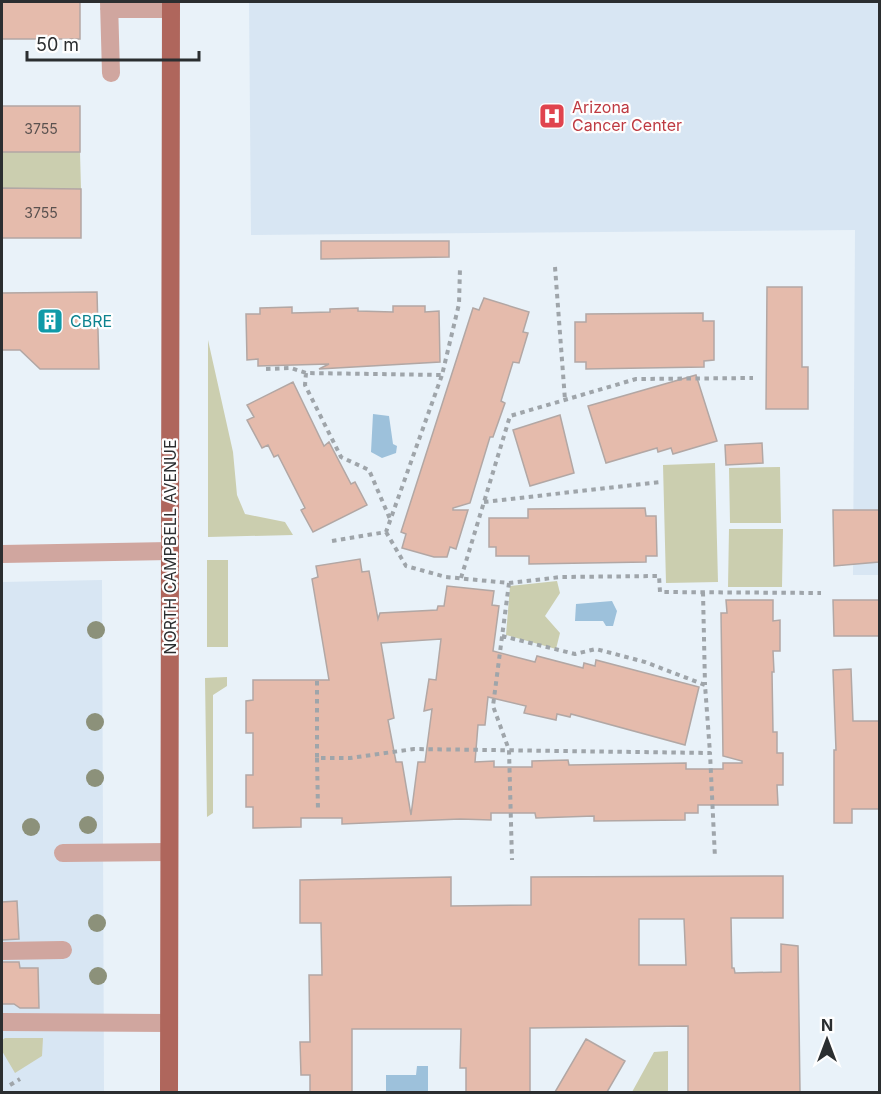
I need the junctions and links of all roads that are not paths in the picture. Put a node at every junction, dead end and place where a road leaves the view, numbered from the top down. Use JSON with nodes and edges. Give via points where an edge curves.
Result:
{"nodes":[{"id":1,"x":109,"y":5,"type":"edge"},
{"id":2,"x":171,"y":5,"type":"edge"},
{"id":3,"x":111,"y":73,"type":"dead end"},
{"id":4,"x":170,"y":551,"type":"junction"},
{"id":5,"x":2,"y":554,"type":"edge"},
{"id":6,"x":170,"y":852,"type":"junction"},
{"id":7,"x":63,"y":853,"type":"dead end"},
{"id":8,"x":63,"y":950,"type":"dead end"},
{"id":9,"x":2,"y":951,"type":"edge"},
{"id":10,"x":2,"y":1022,"type":"edge"},
{"id":11,"x":169,"y":1023,"type":"junction"},
{"id":12,"x":169,"y":1092,"type":"edge"}],
"edges":[{"from":1,"to":2,"type":"street"},
{"from":1,"to":3,"type":"street"},
{"from":2,"to":4,"type":"main road","name":"NORTH CAMPBELL AVENUE"},
{"from":4,"to":5,"type":"street"},
{"from":4,"to":6,"type":"main road","name":"NORTH CAMPBELL AVENUE"},
{"from":6,"to":7,"type":"street"},
{"from":6,"to":11,"type":"main road","name":"NORTH CAMPBELL AVENUE"},
{"from":8,"to":9,"type":"street"},
{"from":10,"to":11,"type":"street"},
{"from":11,"to":12,"type":"main road","name":"NORTH CAMPBELL AVENUE"}]}
